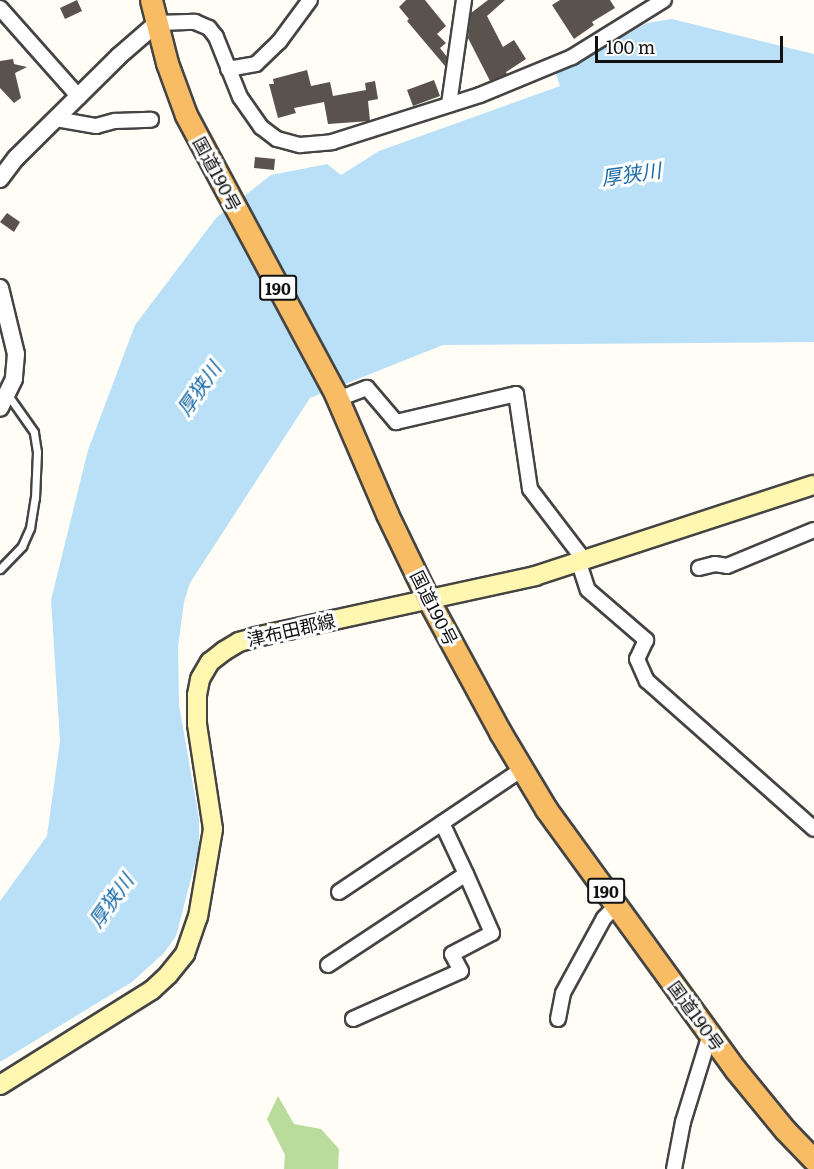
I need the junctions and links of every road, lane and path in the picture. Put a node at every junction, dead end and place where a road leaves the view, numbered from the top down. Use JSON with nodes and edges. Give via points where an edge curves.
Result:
{"nodes":[{"id":1,"x":151,"y":0,"type":"edge"},
{"id":2,"x":310,"y":0,"type":"edge"},
{"id":3,"x":475,"y":0,"type":"edge"},
{"id":4,"x":664,"y":0,"type":"edge"},
{"id":5,"x":463,"y":4,"type":"edge"},
{"id":6,"x":0,"y":8,"type":"edge"},
{"id":7,"x":157,"y":23,"type":"junction"},
{"id":8,"x":228,"y":69,"type":"junction"},
{"id":9,"x":79,"y":97,"type":"junction"},
{"id":10,"x":449,"y":104,"type":"junction"},
{"id":11,"x":56,"y":119,"type":"junction"},
{"id":12,"x":152,"y":120,"type":"dead end"},
{"id":13,"x":0,"y":179,"type":"edge"},
{"id":14,"x":0,"y":288,"type":"edge"},
{"id":15,"x":337,"y":396,"type":"junction"},
{"id":16,"x":4,"y":402,"type":"edge"},
{"id":17,"x":814,"y":487,"type":"edge"},
{"id":18,"x":814,"y":531,"type":"edge"},
{"id":19,"x":581,"y":561,"type":"junction"},
{"id":20,"x":699,"y":568,"type":"dead end"},
{"id":21,"x":0,"y":569,"type":"edge"},
{"id":22,"x":429,"y":601,"type":"junction"},
{"id":23,"x":522,"y":770,"type":"junction"},
{"id":24,"x":442,"y":823,"type":"junction"},
{"id":25,"x":814,"y":829,"type":"edge"},
{"id":26,"x":466,"y":874,"type":"junction"},
{"id":27,"x":339,"y":892,"type":"dead end"},
{"id":28,"x":616,"y":906,"type":"junction"},
{"id":29,"x":328,"y":965,"type":"dead end"},
{"id":30,"x":353,"y":1019,"type":"dead end"},
{"id":31,"x":558,"y":1019,"type":"dead end"},
{"id":32,"x":710,"y":1034,"type":"junction"},
{"id":33,"x":0,"y":1085,"type":"edge"},
{"id":34,"x":814,"y":1160,"type":"edge"},
{"id":35,"x":674,"y":1169,"type":"edge"}],
"edges":[{"from":1,"to":7,"type":"highway","name":"国道190号","number":"190"},
{"from":2,"to":8,"type":"street","via":[[279,42],[256,64]]},
{"from":3,"to":5,"type":"street"},
{"from":4,"to":10,"type":"street","via":[[572,57]]},
{"from":5,"to":10,"type":"street"},
{"from":6,"to":9,"type":"street"},
{"from":7,"to":8,"type":"street","via":[[195,22],[209,28]]},
{"from":7,"to":9,"type":"street"},
{"from":7,"to":15,"type":"highway","name":"国道190号","number":"190","via":[[186,115]]},
{"from":8,"to":10,"type":"street","via":[[240,97],[261,127],[277,139],[300,145],[332,142]]},
{"from":9,"to":11,"type":"street"},
{"from":11,"to":12,"type":"street","via":[[96,126]]},
{"from":11,"to":13,"type":"street"},
{"from":14,"to":16,"type":"street","via":[[16,354],[14,379]]},
{"from":15,"to":19,"type":"street","via":[[367,388],[396,422],[516,394],[530,489]]},
{"from":15,"to":22,"type":"highway","name":"国道190号","number":"190"},
{"from":16,"to":21,"type":"lane","via":[[34,432],[37,452],[30,528],[22,546]]},
{"from":17,"to":19,"type":"main road","name":"津布田郡線"},
{"from":18,"to":20,"type":"street","via":[[727,566]]},
{"from":19,"to":22,"type":"main road","name":"津布田郡線"},
{"from":19,"to":25,"type":"street","via":[[588,590],[646,640],[637,659],[648,681]]},
{"from":22,"to":23,"type":"highway","name":"国道190号","number":"190"},
{"from":22,"to":33,"type":"main road","name":"津布田郡線","via":[[256,637],[239,642],[210,662],[200,680],[197,709],[213,838],[198,917],[185,954],[152,990]]},
{"from":23,"to":24,"type":"street"},
{"from":23,"to":28,"type":"highway","name":"国道190号","number":"190"},
{"from":24,"to":26,"type":"street"},
{"from":24,"to":27,"type":"street"},
{"from":26,"to":29,"type":"street"},
{"from":26,"to":30,"type":"street","via":[[492,933],[452,954],[461,971]]},
{"from":28,"to":31,"type":"street","via":[[604,918],[563,993]]},
{"from":28,"to":32,"type":"highway","name":"国道190号","number":"190"},
{"from":32,"to":34,"type":"highway","name":"国道190号","number":"190","via":[[785,1130]]},
{"from":32,"to":35,"type":"street","via":[[683,1122]]}]}
